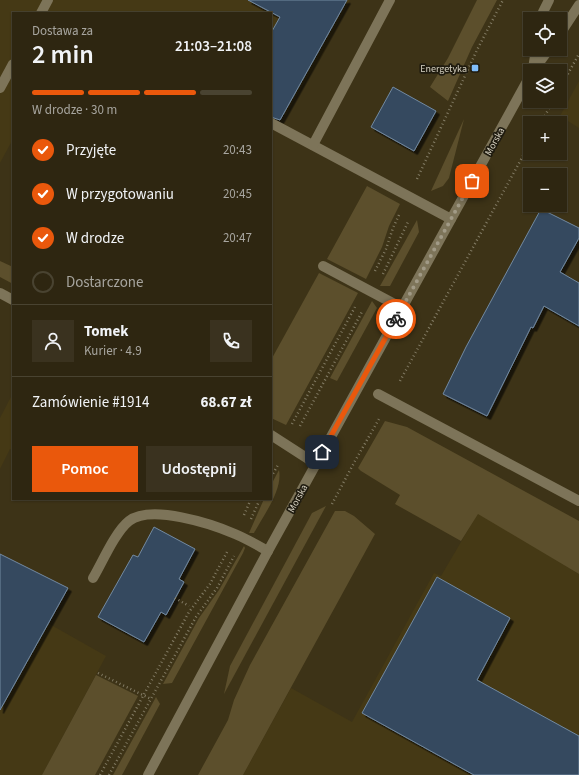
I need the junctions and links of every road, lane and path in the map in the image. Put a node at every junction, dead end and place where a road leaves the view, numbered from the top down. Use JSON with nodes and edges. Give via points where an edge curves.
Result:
{"nodes":[{"id":1,"x":48,"y":0,"type":"edge"},
{"id":2,"x":390,"y":0,"type":"edge"},
{"id":3,"x":503,"y":0,"type":"edge"},
{"id":4,"x":549,"y":0,"type":"edge"},
{"id":5,"x":579,"y":4,"type":"edge"},
{"id":6,"x":42,"y":12,"type":"edge"},
{"id":7,"x":543,"y":12,"type":"edge"},
{"id":8,"x":567,"y":23,"type":"edge"},
{"id":9,"x":579,"y":54,"type":"edge"},
{"id":10,"x":12,"y":66,"type":"edge"},
{"id":11,"x":567,"y":75,"type":"edge"},
{"id":12,"x":0,"y":88,"type":"edge"},
{"id":13,"x":523,"y":89,"type":"edge"},
{"id":14,"x":272,"y":124,"type":"edge"},
{"id":15,"x":313,"y":145,"type":"junction"},
{"id":16,"x":523,"y":156,"type":"edge"},
{"id":17,"x":414,"y":186,"type":"dead end"},
{"id":18,"x":401,"y":211,"type":"dead end"},
{"id":19,"x":410,"y":219,"type":"dead end"},
{"id":20,"x":451,"y":219,"type":"junction"},
{"id":21,"x":323,"y":266,"type":"dead end"},
{"id":22,"x":369,"y":290,"type":"junction"},
{"id":23,"x":0,"y":293,"type":"edge"},
{"id":24,"x":12,"y":299,"type":"edge"},
{"id":25,"x":402,"y":308,"type":"junction"},
{"id":26,"x":378,"y":394,"type":"dead end"},
{"id":27,"x":390,"y":400,"type":"junction"},
{"id":28,"x":291,"y":426,"type":"dead end"},
{"id":29,"x":300,"y":426,"type":"dead end"},
{"id":30,"x":272,"y":436,"type":"edge"},
{"id":31,"x":316,"y":464,"type":"junction"},
{"id":32,"x":278,"y":465,"type":"dead end"},
{"id":33,"x":272,"y":473,"type":"edge"},
{"id":34,"x":251,"y":500,"type":"edge"},
{"id":35,"x":259,"y":500,"type":"edge"},
{"id":36,"x":579,"y":501,"type":"edge"},
{"id":37,"x":332,"y":504,"type":"dead end"},
{"id":38,"x":240,"y":536,"type":"junction"},
{"id":39,"x":268,"y":552,"type":"junction"},
{"id":40,"x":93,"y":578,"type":"dead end"},
{"id":41,"x":175,"y":598,"type":"dead end"},
{"id":42,"x":189,"y":606,"type":"dead end"},
{"id":43,"x":98,"y":672,"type":"dead end"},
{"id":44,"x":144,"y":695,"type":"junction"},
{"id":45,"x":151,"y":698,"type":"junction"},
{"id":46,"x":100,"y":775,"type":"edge"},
{"id":47,"x":109,"y":775,"type":"edge"},
{"id":48,"x":148,"y":775,"type":"edge"}],
"edges":[{"from":1,"to":6,"type":"street"},
{"from":2,"to":15,"type":"street"},
{"from":3,"to":17,"type":"path"},
{"from":4,"to":7,"type":"street"},
{"from":5,"to":8,"type":"street"},
{"from":9,"to":11,"type":"path"},
{"from":10,"to":12,"type":"street"},
{"from":13,"to":20,"type":"street","name":"Morska"},
{"from":14,"to":15,"type":"street"},
{"from":15,"to":20,"type":"street"},
{"from":16,"to":27,"type":"path"},
{"from":18,"to":22,"type":"path"},
{"from":19,"to":22,"type":"path"},
{"from":20,"to":25,"type":"street","name":"Morska"},
{"from":21,"to":22,"type":"street"},
{"from":22,"to":25,"type":"street"},
{"from":22,"to":28,"type":"path"},
{"from":22,"to":29,"type":"path"},
{"from":23,"to":24,"type":"street"},
{"from":25,"to":31,"type":"street","name":"Morska"},
{"from":26,"to":27,"type":"street"},
{"from":27,"to":36,"type":"street"},
{"from":27,"to":37,"type":"path"},
{"from":30,"to":31,"type":"street"},
{"from":31,"to":39,"type":"street","name":"Morska"},
{"from":32,"to":33,"type":"path"},
{"from":34,"to":38,"type":"path"},
{"from":35,"to":38,"type":"path"},
{"from":38,"to":39,"type":"street"},
{"from":38,"to":40,"type":"street","via":[[183,518],[159,514],[143,516],[130,520],[121,529]]},
{"from":38,"to":44,"type":"path","via":[[189,612]]},
{"from":38,"to":45,"type":"path","via":[[217,588],[198,611]]},
{"from":39,"to":48,"type":"street","name":"Morska"},
{"from":41,"to":42,"type":"path"},
{"from":43,"to":44,"type":"path"},
{"from":44,"to":45,"type":"path"},
{"from":44,"to":46,"type":"path"},
{"from":45,"to":47,"type":"path"}]}
